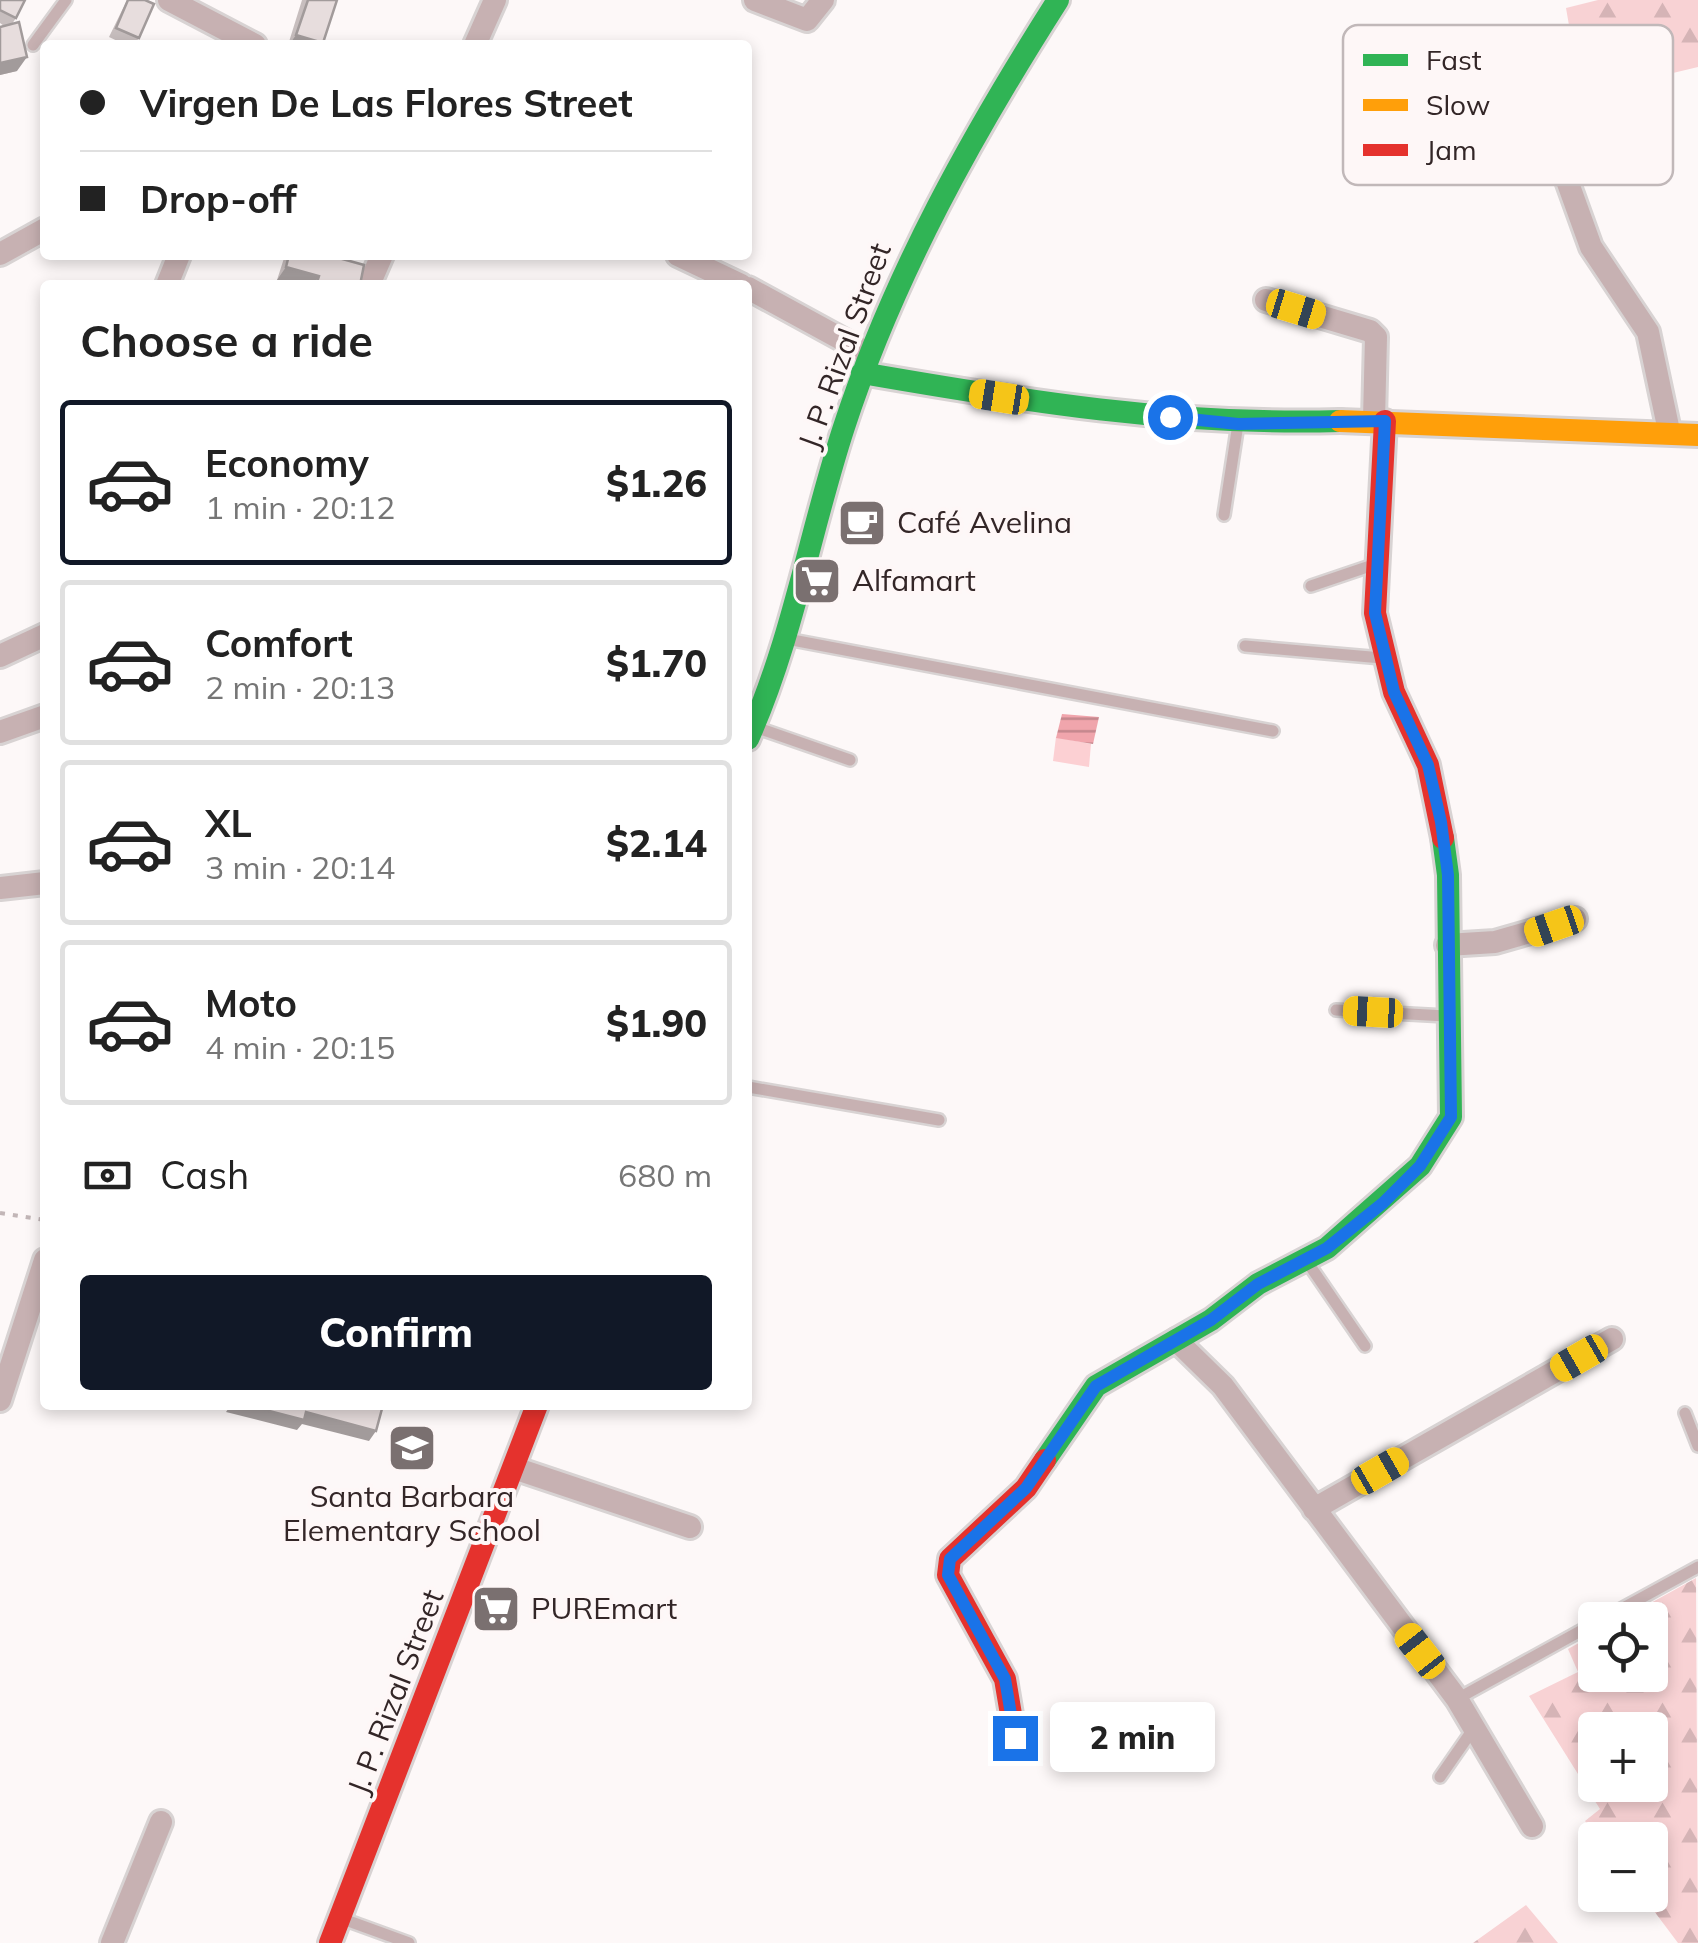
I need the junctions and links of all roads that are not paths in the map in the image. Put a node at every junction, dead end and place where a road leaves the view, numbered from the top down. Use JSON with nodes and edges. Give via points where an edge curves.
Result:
{"nodes":[{"id":1,"x":66,"y":0,"type":"edge"},
{"id":2,"x":169,"y":0,"type":"edge"},
{"id":3,"x":495,"y":0,"type":"edge"},
{"id":4,"x":755,"y":0,"type":"edge"},
{"id":5,"x":823,"y":0,"type":"edge"},
{"id":6,"x":1050,"y":2,"type":"edge"},
{"id":7,"x":245,"y":40,"type":"edge"},
{"id":8,"x":477,"y":40,"type":"edge"},
{"id":9,"x":33,"y":45,"type":"dead end"},
{"id":10,"x":1568,"y":185,"type":"edge"},
{"id":11,"x":40,"y":232,"type":"edge"},
{"id":12,"x":0,"y":254,"type":"edge"},
{"id":13,"x":688,"y":260,"type":"edge"},
{"id":14,"x":730,"y":280,"type":"edge"},
{"id":15,"x":752,"y":292,"type":"edge"},
{"id":16,"x":1266,"y":300,"type":"dead end"},
{"id":17,"x":866,"y":363,"type":"junction"},
{"id":18,"x":1379,"y":421,"type":"junction"},
{"id":19,"x":1238,"y":424,"type":"junction"},
{"id":20,"x":1669,"y":432,"type":"junction"},
{"id":21,"x":1698,"y":436,"type":"edge"},
{"id":22,"x":1224,"y":515,"type":"dead end"},
{"id":23,"x":1376,"y":564,"type":"junction"},
{"id":24,"x":1311,"y":586,"type":"dead end"},
{"id":25,"x":40,"y":638,"type":"edge"},
{"id":26,"x":783,"y":638,"type":"junction"},
{"id":27,"x":1246,"y":646,"type":"dead end"},
{"id":28,"x":0,"y":656,"type":"edge"},
{"id":29,"x":1386,"y":658,"type":"junction"},
{"id":30,"x":40,"y":718,"type":"edge"},
{"id":31,"x":752,"y":730,"type":"edge"},
{"id":32,"x":1273,"y":731,"type":"dead end"},
{"id":33,"x":0,"y":732,"type":"edge"},
{"id":34,"x":752,"y":733,"type":"edge"},
{"id":35,"x":850,"y":760,"type":"dead end"},
{"id":36,"x":40,"y":884,"type":"edge"},
{"id":37,"x":0,"y":888,"type":"edge"},
{"id":38,"x":1576,"y":918,"type":"dead end"},
{"id":39,"x":1447,"y":945,"type":"junction"},
{"id":40,"x":1336,"y":1010,"type":"dead end"},
{"id":41,"x":1448,"y":1016,"type":"junction"},
{"id":42,"x":752,"y":1088,"type":"edge"},
{"id":43,"x":939,"y":1120,"type":"dead end"},
{"id":44,"x":1305,"y":1260,"type":"junction"},
{"id":45,"x":40,"y":1276,"type":"edge"},
{"id":46,"x":1612,"y":1339,"type":"dead end"},
{"id":47,"x":1176,"y":1340,"type":"junction"},
{"id":48,"x":1365,"y":1346,"type":"dead end"},
{"id":49,"x":0,"y":1400,"type":"edge"},
{"id":50,"x":534,"y":1410,"type":"edge"},
{"id":51,"x":1684,"y":1413,"type":"dead end"},
{"id":52,"x":1698,"y":1446,"type":"edge"},
{"id":53,"x":514,"y":1468,"type":"junction"},
{"id":54,"x":1314,"y":1509,"type":"junction"},
{"id":55,"x":690,"y":1528,"type":"dead end"},
{"id":56,"x":1698,"y":1567,"type":"edge"},
{"id":57,"x":1634,"y":1602,"type":"edge"},
{"id":58,"x":1578,"y":1633,"type":"edge"},
{"id":59,"x":1457,"y":1700,"type":"junction"},
{"id":60,"x":1474,"y":1728,"type":"junction"},
{"id":61,"x":1015,"y":1738,"type":"dead end"},
{"id":62,"x":1440,"y":1778,"type":"dead end"},
{"id":63,"x":160,"y":1822,"type":"dead end"},
{"id":64,"x":1532,"y":1826,"type":"dead end"},
{"id":65,"x":339,"y":1918,"type":"junction"},
{"id":66,"x":112,"y":1943,"type":"edge"},
{"id":67,"x":330,"y":1943,"type":"edge"},
{"id":68,"x":409,"y":1943,"type":"edge"}],
"edges":[{"from":1,"to":9,"type":"lane"},
{"from":2,"to":7,"type":"street"},
{"from":3,"to":8,"type":"street"},
{"from":4,"to":5,"type":"street","via":[[807,20]]},
{"from":6,"to":17,"type":"street","name":"J. P. Rizal Street","via":[[910,253]]},
{"from":10,"to":20,"type":"street","via":[[1590,247],[1648,332]]},
{"from":11,"to":12,"type":"street"},
{"from":13,"to":14,"type":"street"},
{"from":15,"to":17,"type":"street"},
{"from":16,"to":18,"type":"street","via":[[1376,337]]},
{"from":17,"to":19,"type":"street","via":[[1035,403]]},
{"from":17,"to":26,"type":"street","name":"J. P. Rizal Street"},
{"from":18,"to":19,"type":"street"},
{"from":18,"to":20,"type":"street"},
{"from":18,"to":23,"type":"street"},
{"from":19,"to":22,"type":"lane"},
{"from":20,"to":21,"type":"street"},
{"from":23,"to":24,"type":"lane"},
{"from":23,"to":29,"type":"street","via":[[1375,613]]},
{"from":25,"to":28,"type":"street"},
{"from":26,"to":31,"type":"street","name":"J. P. Rizal Street"},
{"from":26,"to":32,"type":"lane"},
{"from":27,"to":29,"type":"lane"},
{"from":29,"to":39,"type":"street","via":[[1428,765],[1441,822]]},
{"from":30,"to":33,"type":"street"},
{"from":34,"to":35,"type":"lane"},
{"from":36,"to":37,"type":"street"},
{"from":38,"to":39,"type":"street","via":[[1495,942]]},
{"from":39,"to":41,"type":"street"},
{"from":40,"to":41,"type":"lane"},
{"from":41,"to":44,"type":"street","via":[[1451,1117],[1420,1166],[1383,1203]]},
{"from":42,"to":43,"type":"lane"},
{"from":44,"to":47,"type":"street"},
{"from":44,"to":48,"type":"lane"},
{"from":45,"to":49,"type":"street"},
{"from":46,"to":54,"type":"street"},
{"from":47,"to":54,"type":"street","via":[[1224,1386]]},
{"from":47,"to":61,"type":"street","via":[[1096,1386],[1026,1488],[950,1559],[948,1575],[1005,1679]]},
{"from":50,"to":53,"type":"street","name":"J. P. Rizal Street"},
{"from":51,"to":52,"type":"lane"},
{"from":53,"to":55,"type":"street"},
{"from":53,"to":65,"type":"street","name":"J. P. Rizal Street"},
{"from":54,"to":59,"type":"street"},
{"from":56,"to":57,"type":"lane"},
{"from":58,"to":59,"type":"lane"},
{"from":59,"to":60,"type":"street"},
{"from":60,"to":62,"type":"lane"},
{"from":60,"to":64,"type":"street"},
{"from":63,"to":66,"type":"street"},
{"from":65,"to":67,"type":"street","name":"J. P. Rizal Street"},
{"from":65,"to":68,"type":"lane"}]}
